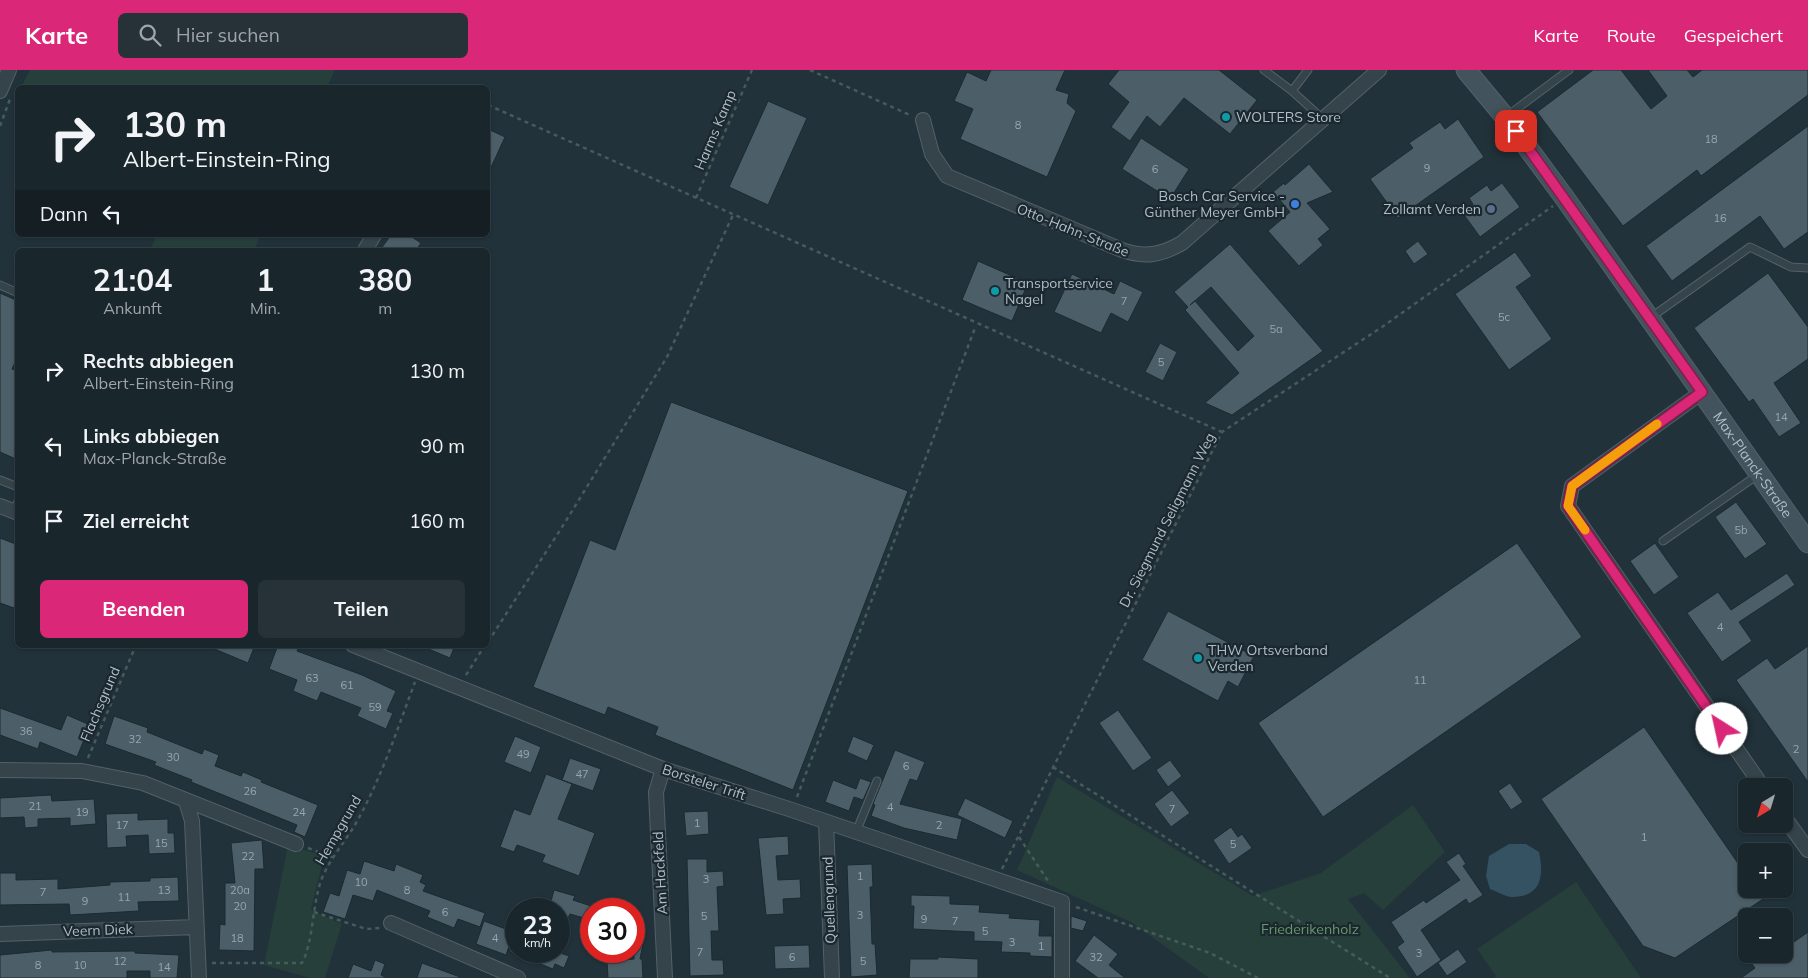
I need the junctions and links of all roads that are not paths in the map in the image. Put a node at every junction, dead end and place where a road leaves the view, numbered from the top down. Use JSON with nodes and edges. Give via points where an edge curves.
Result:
{"nodes":[{"id":1,"x":9,"y":70,"type":"edge"},
{"id":2,"x":1264,"y":70,"type":"edge"},
{"id":3,"x":1308,"y":70,"type":"edge"},
{"id":4,"x":1379,"y":70,"type":"edge"},
{"id":5,"x":1466,"y":70,"type":"edge"},
{"id":6,"x":1569,"y":70,"type":"edge"},
{"id":7,"x":0,"y":91,"type":"edge"},
{"id":8,"x":1292,"y":92,"type":"junction"},
{"id":9,"x":1505,"y":117,"type":"junction"},
{"id":10,"x":1323,"y":119,"type":"junction"},
{"id":11,"x":922,"y":120,"type":"road end"},
{"id":12,"x":373,"y":237,"type":"edge"},
{"id":13,"x":366,"y":248,"type":"edge"},
{"id":14,"x":1808,"y":268,"type":"edge"},
{"id":15,"x":0,"y":285,"type":"edge"},
{"id":16,"x":15,"y":292,"type":"edge"},
{"id":17,"x":1650,"y":318,"type":"junction"},
{"id":18,"x":1702,"y":392,"type":"junction"},
{"id":19,"x":1759,"y":474,"type":"junction"},
{"id":20,"x":0,"y":480,"type":"edge"},
{"id":21,"x":15,"y":485,"type":"edge"},
{"id":22,"x":0,"y":506,"type":"edge"},
{"id":23,"x":15,"y":509,"type":"edge"},
{"id":24,"x":1663,"y":541,"type":"dead end"},
{"id":25,"x":1808,"y":543,"type":"edge"},
{"id":26,"x":361,"y":648,"type":"edge"},
{"id":27,"x":663,"y":769,"type":"junction"},
{"id":28,"x":0,"y":770,"type":"edge"},
{"id":29,"x":1756,"y":778,"type":"edge"},
{"id":30,"x":877,"y":781,"type":"dead end"},
{"id":31,"x":186,"y":801,"type":"junction"},
{"id":32,"x":826,"y":822,"type":"junction"},
{"id":33,"x":1793,"y":829,"type":"edge"},
{"id":34,"x":856,"y":832,"type":"junction"},
{"id":35,"x":296,"y":844,"type":"road end"},
{"id":36,"x":1808,"y":850,"type":"edge"},
{"id":37,"x":391,"y":923,"type":"road end"},
{"id":38,"x":196,"y":927,"type":"junction"},
{"id":39,"x":0,"y":934,"type":"edge"},
{"id":40,"x":199,"y":978,"type":"edge"},
{"id":41,"x":518,"y":978,"type":"edge"},
{"id":42,"x":665,"y":978,"type":"edge"},
{"id":43,"x":832,"y":978,"type":"edge"},
{"id":44,"x":1062,"y":978,"type":"edge"}],
"edges":[{"from":1,"to":7,"type":"street"},
{"from":2,"to":8,"type":"lane"},
{"from":3,"to":8,"type":"lane"},
{"from":4,"to":10,"type":"street","name":"Otto-Hahn-Straße"},
{"from":5,"to":9,"type":"street","name":"Max-Planck-Straße"},
{"from":6,"to":9,"type":"lane"},
{"from":8,"to":10,"type":"lane"},
{"from":9,"to":17,"type":"street","name":"Max-Planck-Straße"},
{"from":10,"to":11,"type":"street","name":"Otto-Hahn-Straße","via":[[1182,243],[1152,255],[1138,256],[947,176],[932,154]]},
{"from":12,"to":13,"type":"street"},
{"from":14,"to":17,"type":"lane","via":[[1791,267],[1750,247]]},
{"from":15,"to":16,"type":"lane"},
{"from":17,"to":18,"type":"street","name":"Max-Planck-Straße"},
{"from":18,"to":19,"type":"street","name":"Max-Planck-Straße"},
{"from":18,"to":29,"type":"street","via":[[1572,486],[1568,506]]},
{"from":19,"to":24,"type":"lane"},
{"from":19,"to":25,"type":"street","name":"Max-Planck-Straße"},
{"from":20,"to":21,"type":"lane"},
{"from":22,"to":23,"type":"street"},
{"from":26,"to":27,"type":"street","name":"Borsteler Trift"},
{"from":27,"to":32,"type":"street","name":"Borsteler Trift"},
{"from":27,"to":42,"type":"street","name":"Am Hackfeld","via":[[656,792]]},
{"from":28,"to":31,"type":"street","via":[[82,771],[143,783]]},
{"from":30,"to":34,"type":"lane"},
{"from":31,"to":35,"type":"street"},
{"from":31,"to":38,"type":"street","via":[[192,821]]},
{"from":32,"to":34,"type":"street","name":"Borsteler Trift"},
{"from":32,"to":43,"type":"street","name":"Quellengrund"},
{"from":33,"to":36,"type":"street"},
{"from":34,"to":44,"type":"street","name":"Borsteler Trift","via":[[1062,902]]},
{"from":37,"to":41,"type":"street"},
{"from":38,"to":39,"type":"street","name":"Veern Diek"},
{"from":38,"to":40,"type":"street"}]}
